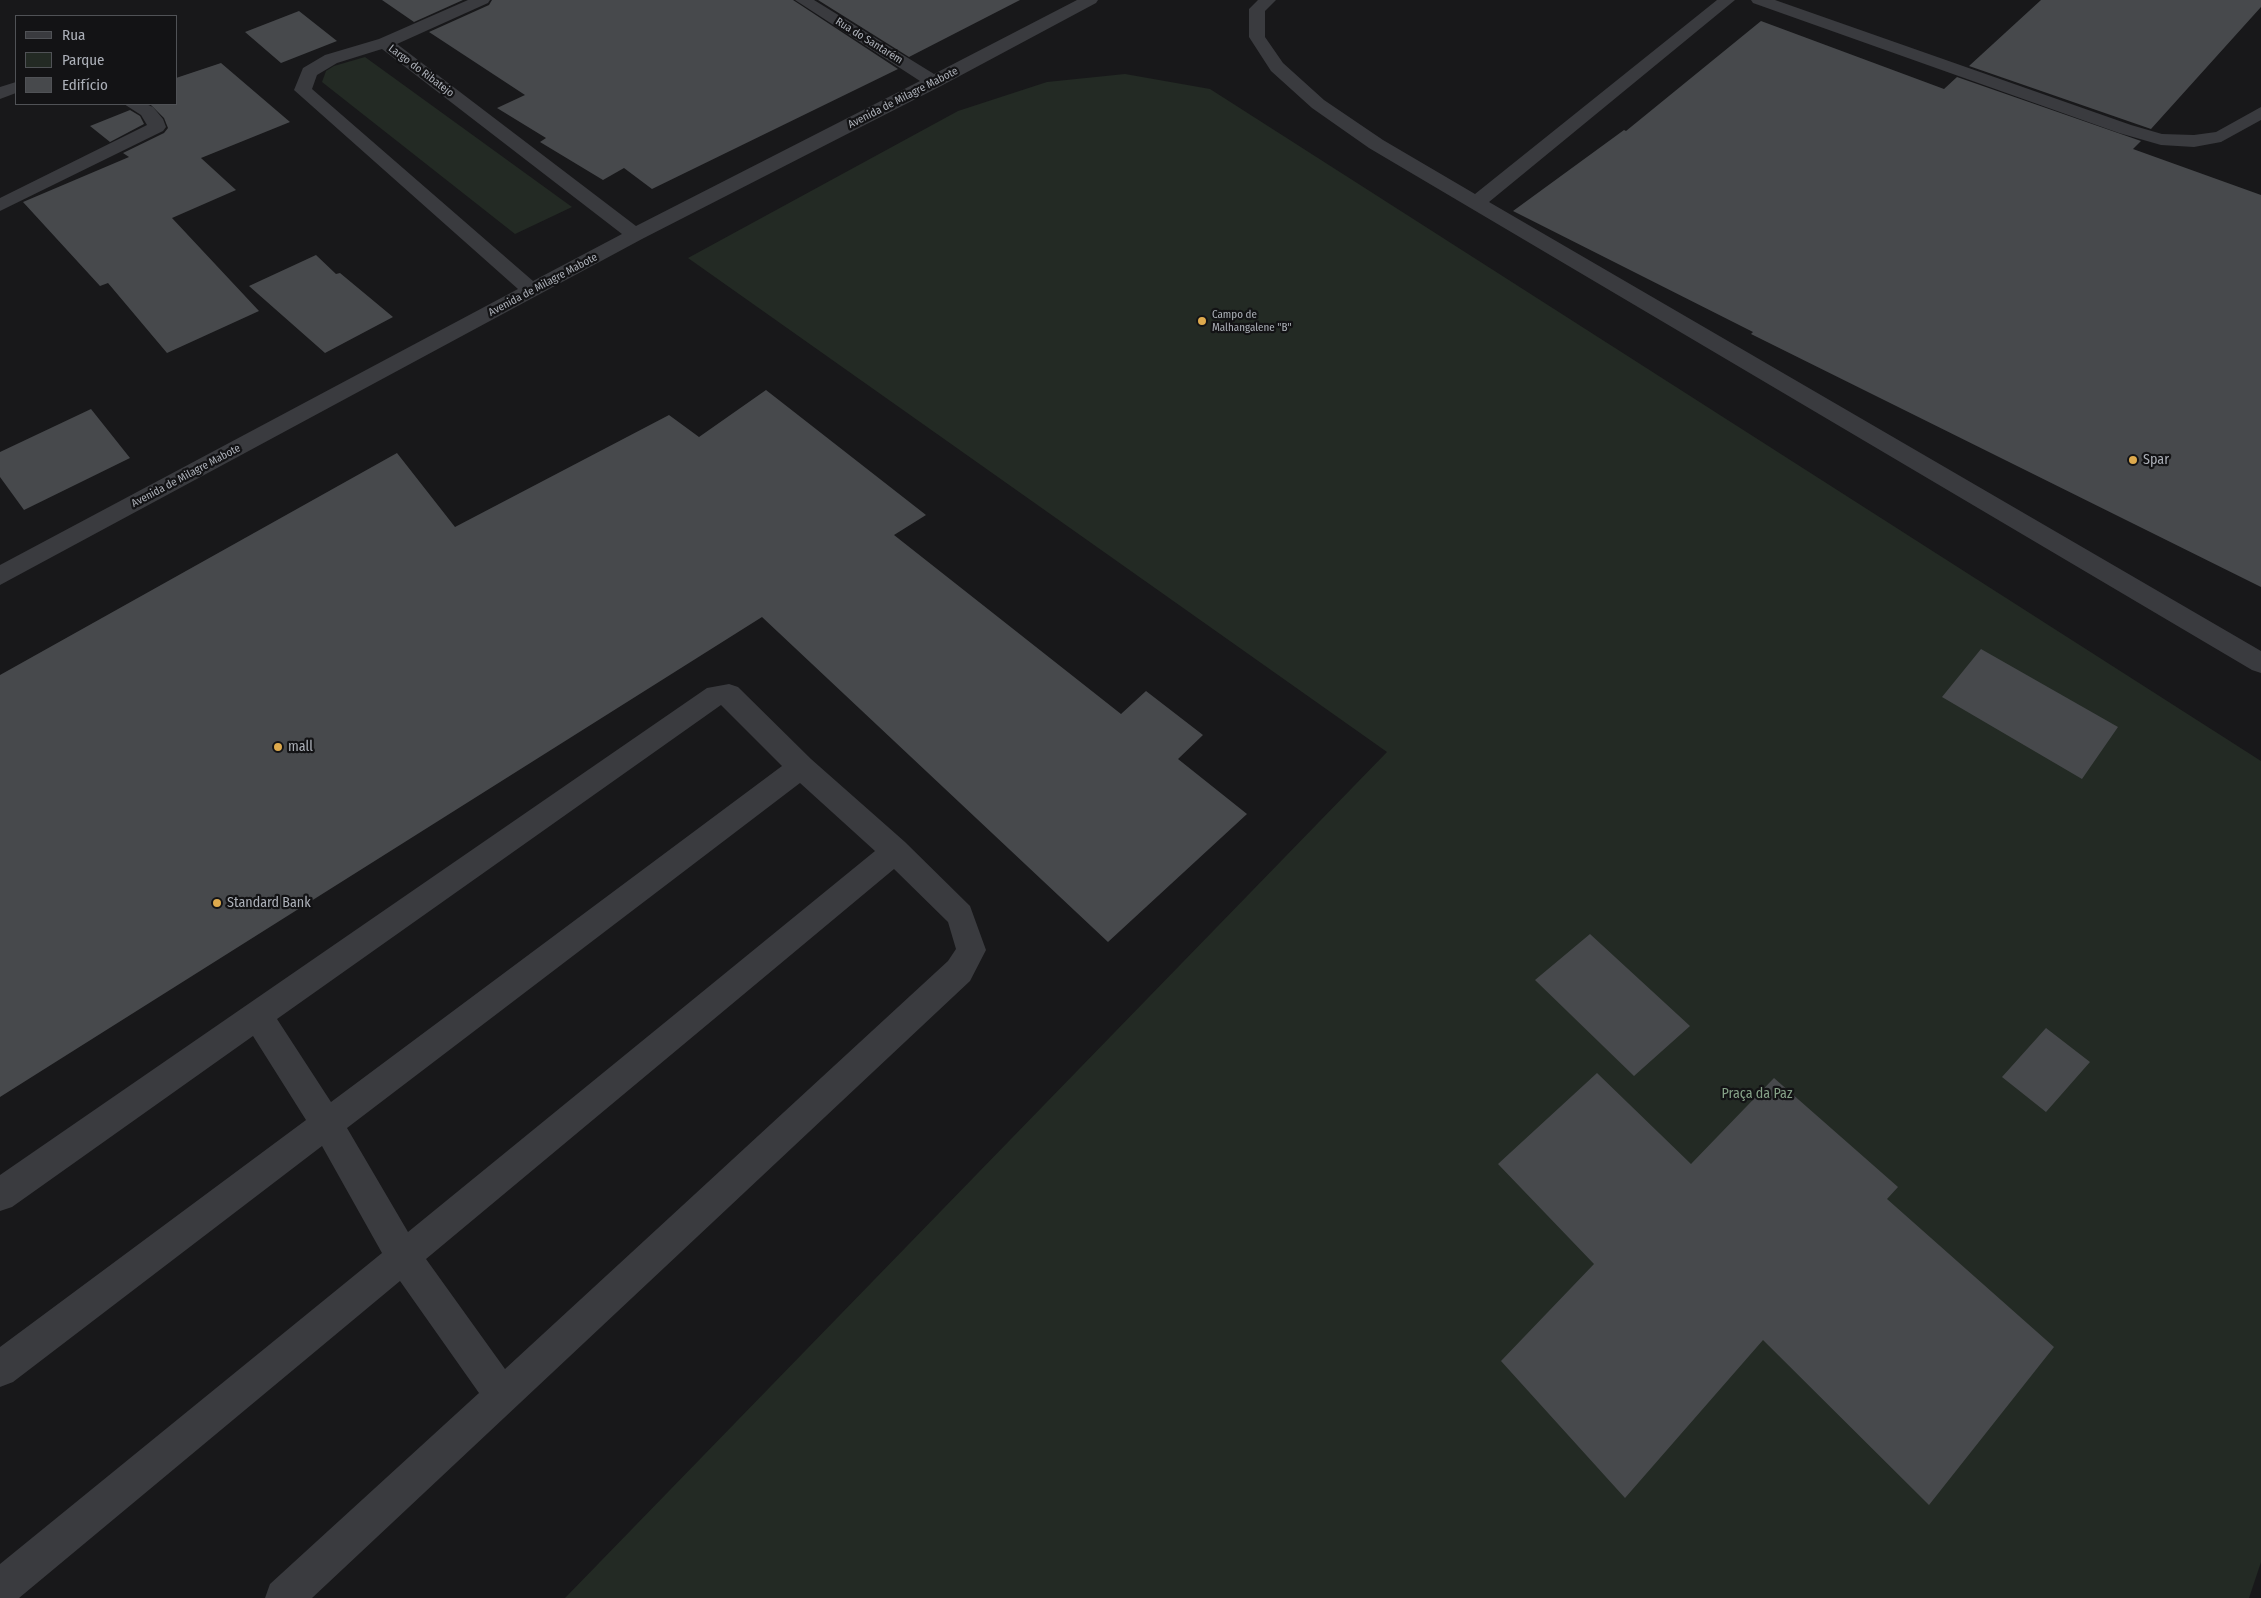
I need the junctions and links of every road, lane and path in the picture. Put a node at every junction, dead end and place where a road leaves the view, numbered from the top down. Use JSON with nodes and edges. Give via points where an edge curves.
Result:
{"nodes":[{"id":1,"x":482,"y":0,"type":"edge"},
{"id":2,"x":803,"y":0,"type":"edge"},
{"id":3,"x":1090,"y":0,"type":"edge"},
{"id":4,"x":1268,"y":0,"type":"edge"},
{"id":5,"x":1727,"y":0,"type":"edge"},
{"id":6,"x":1759,"y":0,"type":"edge"},
{"id":7,"x":385,"y":43,"type":"junction"},
{"id":8,"x":935,"y":82,"type":"junction"},
{"id":9,"x":15,"y":87,"type":"edge"},
{"id":10,"x":0,"y":94,"type":"edge"},
{"id":11,"x":135,"y":105,"type":"edge"},
{"id":12,"x":2261,"y":112,"type":"edge"},
{"id":13,"x":1477,"y":202,"type":"junction"},
{"id":14,"x":0,"y":205,"type":"edge"},
{"id":15,"x":636,"y":235,"type":"junction"},
{"id":16,"x":532,"y":291,"type":"junction"},
{"id":17,"x":0,"y":576,"type":"edge"},
{"id":18,"x":2261,"y":663,"type":"edge"},
{"id":19,"x":801,"y":767,"type":"junction"},
{"id":20,"x":895,"y":850,"type":"junction"},
{"id":21,"x":257,"y":1015,"type":"junction"},
{"id":22,"x":326,"y":1123,"type":"junction"},
{"id":23,"x":0,"y":1195,"type":"edge"},
{"id":24,"x":403,"y":1256,"type":"junction"},
{"id":25,"x":0,"y":1369,"type":"edge"},
{"id":26,"x":502,"y":1396,"type":"junction"},
{"id":27,"x":0,"y":1589,"type":"edge"},
{"id":28,"x":284,"y":1598,"type":"edge"}],
"edges":[{"from":1,"to":7,"type":"street"},
{"from":2,"to":8,"type":"street","name":"Rua do Santarém"},
{"from":3,"to":8,"type":"street","name":"Avenida de Milagre Mabote"},
{"from":4,"to":13,"type":"street","via":[[1257,9],[1258,37],[1277,67],[1318,104],[1376,144]]},
{"from":5,"to":13,"type":"street"},
{"from":6,"to":12,"type":"street","via":[[2125,129],[2162,139],[2194,141],[2221,136]]},
{"from":7,"to":15,"type":"street","name":"Largo do Ribatejo"},
{"from":7,"to":16,"type":"street","name":"Largo do Ribatejo","via":[[331,59],[308,72],[304,90]]},
{"from":8,"to":15,"type":"street","name":"Avenida de Milagre Mabote"},
{"from":9,"to":10,"type":"street"},
{"from":11,"to":14,"type":"street","via":[[147,112],[157,127]]},
{"from":13,"to":18,"type":"street"},
{"from":15,"to":16,"type":"street","name":"Avenida de Milagre Mabote"},
{"from":16,"to":17,"type":"street","name":"Avenida de Milagre Mabote"},
{"from":19,"to":20,"type":"street"},
{"from":19,"to":21,"type":"street","via":[[729,694],[716,695]]},
{"from":19,"to":22,"type":"street"},
{"from":20,"to":24,"type":"street"},
{"from":20,"to":26,"type":"street","via":[[960,914],[971,950],[958,971]]},
{"from":21,"to":22,"type":"street"},
{"from":21,"to":23,"type":"street"},
{"from":22,"to":24,"type":"street"},
{"from":22,"to":25,"type":"street"},
{"from":24,"to":26,"type":"street"},
{"from":24,"to":27,"type":"street"},
{"from":26,"to":28,"type":"street"}]}
